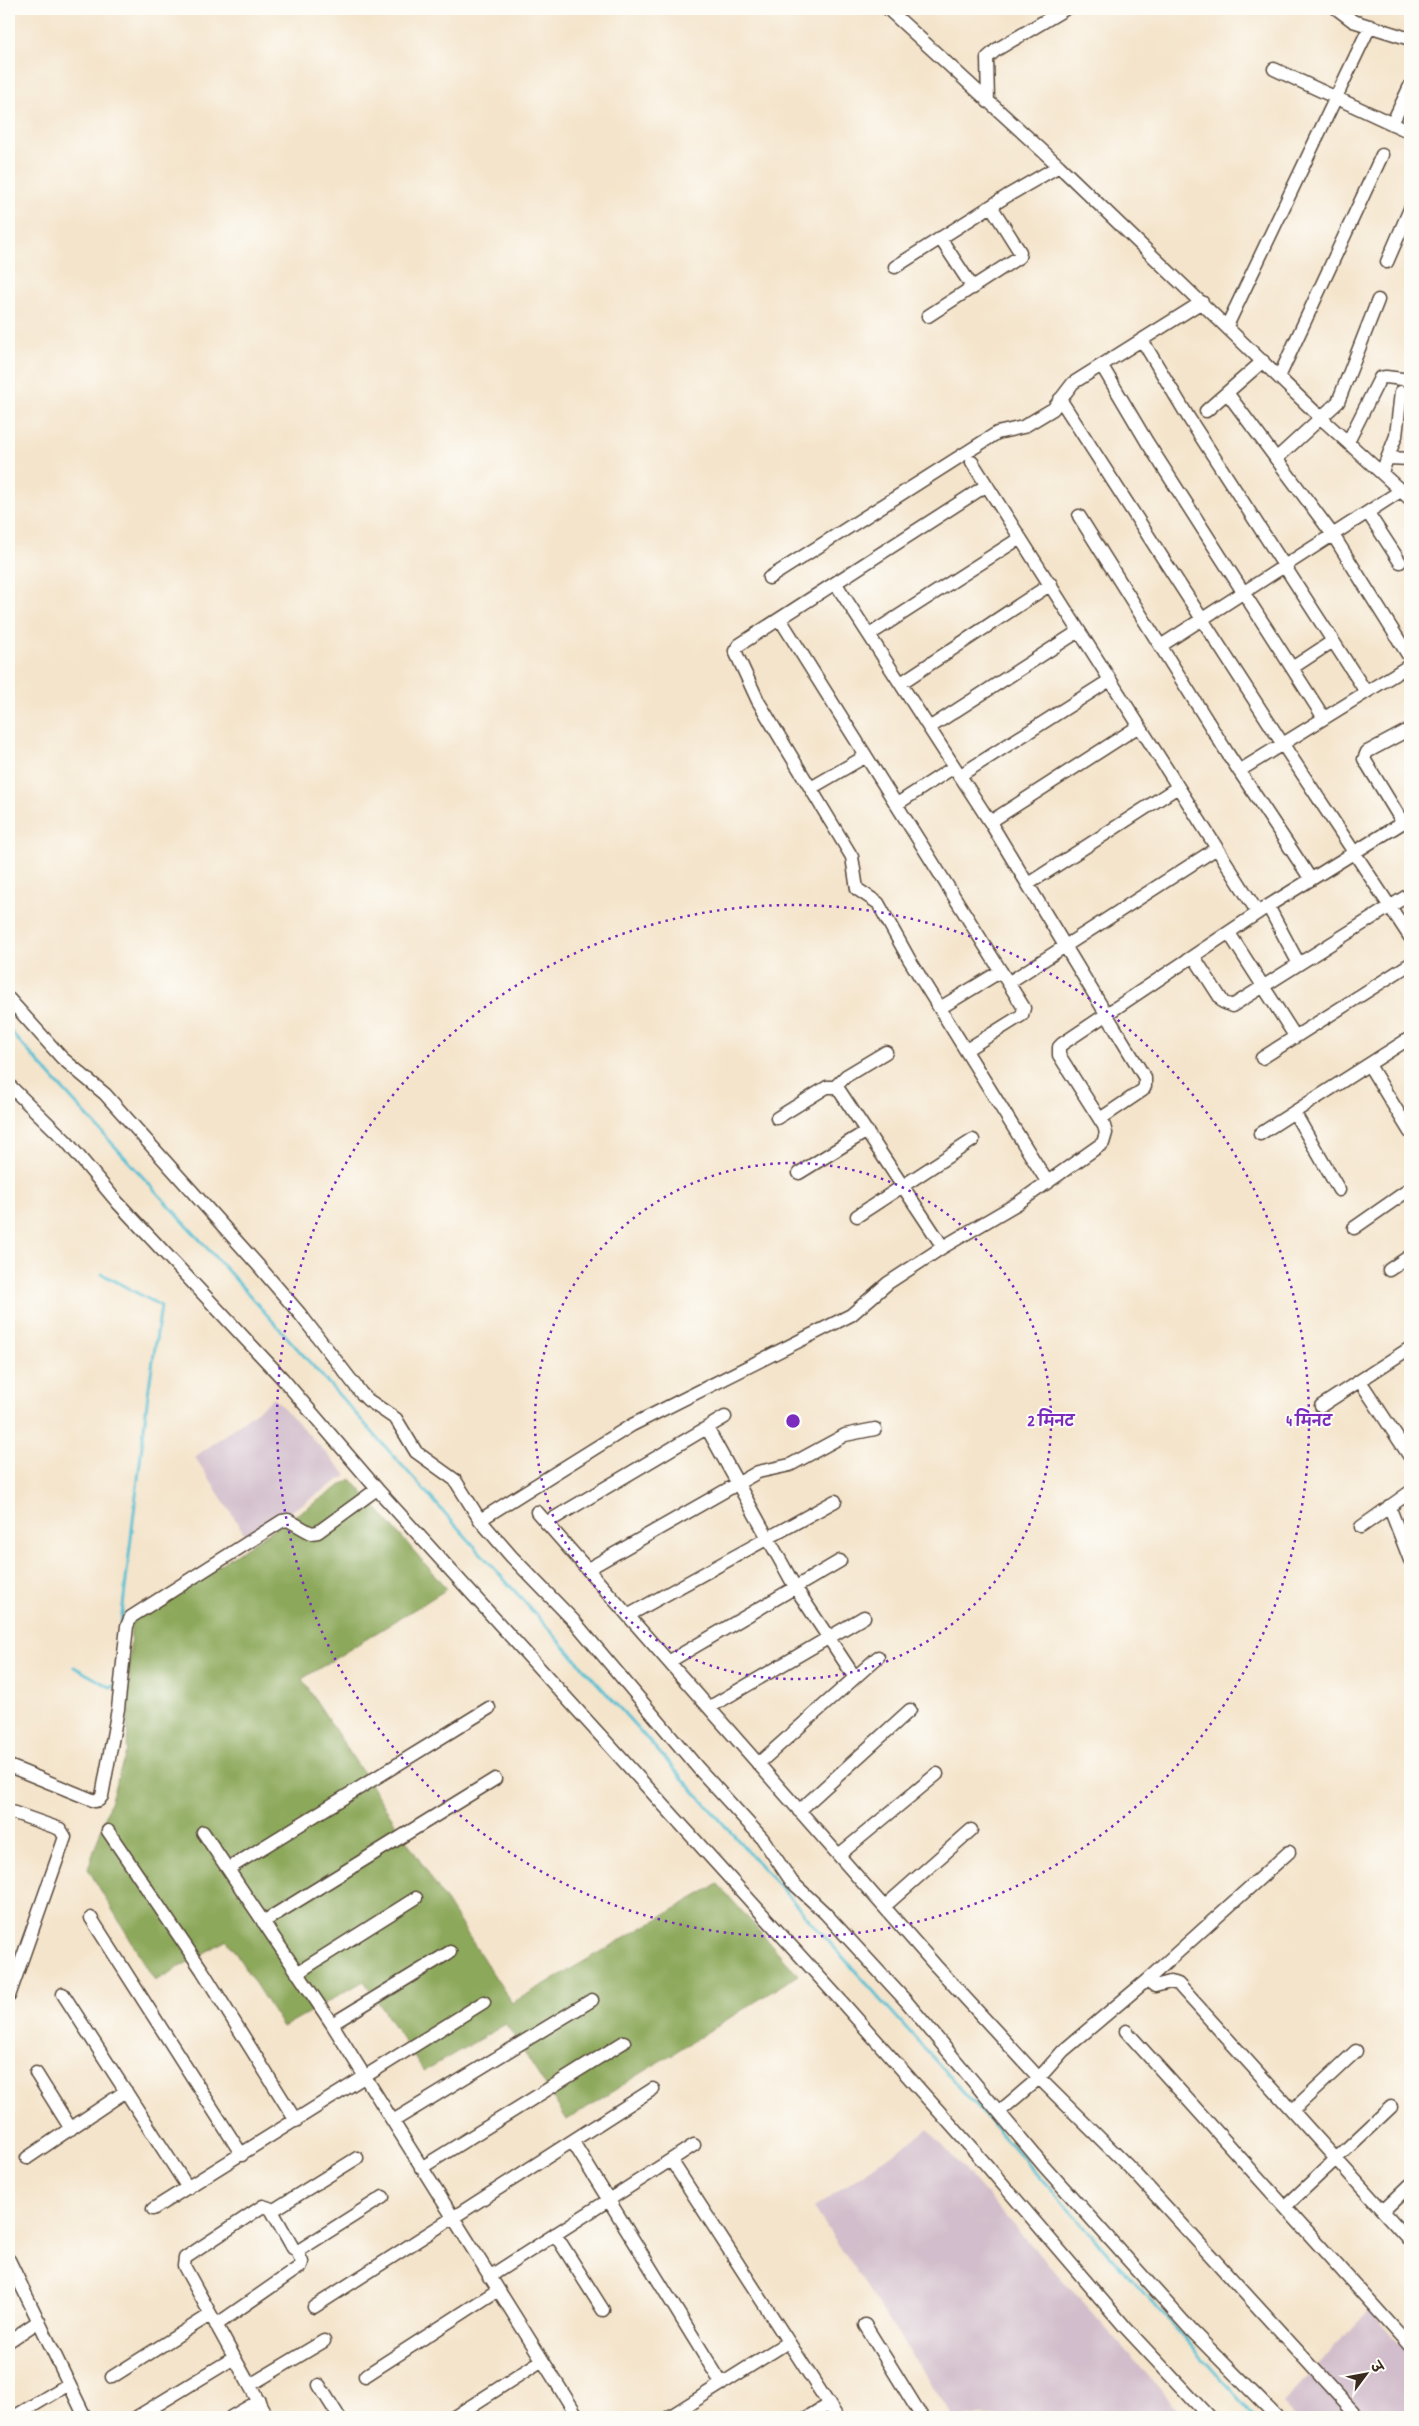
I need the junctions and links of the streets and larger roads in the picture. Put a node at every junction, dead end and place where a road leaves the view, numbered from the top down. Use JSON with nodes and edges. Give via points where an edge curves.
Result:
{"nodes":[{"id":1,"x":888,"y":9,"type":"edge"},
{"id":2,"x":1065,"y":9,"type":"edge"},
{"id":3,"x":1337,"y":9,"type":"edge"},
{"id":4,"x":1370,"y":26,"type":"junction"},
{"id":5,"x":1410,"y":40,"type":"edge"},
{"id":6,"x":1274,"y":69,"type":"dead end"},
{"id":7,"x":1410,"y":86,"type":"edge"},
{"id":8,"x":1337,"y":98,"type":"junction"},
{"id":9,"x":988,"y":102,"type":"junction"},
{"id":10,"x":1392,"y":124,"type":"junction"},
{"id":11,"x":1410,"y":132,"type":"edge"},
{"id":12,"x":1382,"y":154,"type":"dead end"},
{"id":13,"x":1059,"y":166,"type":"junction"},
{"id":14,"x":991,"y":206,"type":"junction"},
{"id":15,"x":1410,"y":209,"type":"edge"},
{"id":16,"x":940,"y":238,"type":"junction"},
{"id":17,"x":1387,"y":262,"type":"dead end"},
{"id":18,"x":895,"y":267,"type":"dead end"},
{"id":19,"x":973,"y":288,"type":"junction"},
{"id":20,"x":1378,"y":300,"type":"dead end"},
{"id":21,"x":1202,"y":302,"type":"junction"},
{"id":22,"x":928,"y":316,"type":"dead end"},
{"id":23,"x":1227,"y":326,"type":"junction"},
{"id":24,"x":1142,"y":340,"type":"junction"},
{"id":25,"x":1262,"y":361,"type":"junction"},
{"id":26,"x":1102,"y":366,"type":"junction"},
{"id":27,"x":1279,"y":377,"type":"junction"},
{"id":28,"x":1410,"y":380,"type":"edge"},
{"id":29,"x":1401,"y":392,"type":"dead end"},
{"id":30,"x":1228,"y":394,"type":"junction"},
{"id":31,"x":1060,"y":399,"type":"junction"},
{"id":32,"x":1206,"y":412,"type":"dead end"},
{"id":33,"x":1322,"y":418,"type":"junction"},
{"id":34,"x":1348,"y":442,"type":"junction"},
{"id":35,"x":1388,"y":458,"type":"junction"},
{"id":36,"x":1276,"y":459,"type":"junction"},
{"id":37,"x":1410,"y":459,"type":"edge"},
{"id":38,"x":972,"y":462,"type":"dead end"},
{"id":39,"x":1382,"y":472,"type":"junction"},
{"id":40,"x":987,"y":485,"type":"junction"},
{"id":41,"x":1406,"y":494,"type":"edge"},
{"id":42,"x":1368,"y":513,"type":"junction"},
{"id":43,"x":1079,"y":516,"type":"dead end"},
{"id":44,"x":1333,"y":535,"type":"junction"},
{"id":45,"x":1020,"y":538,"type":"junction"},
{"id":46,"x":1400,"y":562,"type":"dead end"},
{"id":47,"x":1283,"y":566,"type":"junction"},
{"id":48,"x":769,"y":578,"type":"dead end"},
{"id":49,"x":836,"y":584,"type":"junction"},
{"id":50,"x":1051,"y":584,"type":"junction"},
{"id":51,"x":1244,"y":591,"type":"junction"},
{"id":52,"x":780,"y":620,"type":"junction"},
{"id":53,"x":1202,"y":620,"type":"junction"},
{"id":54,"x":1079,"y":630,"type":"junction"},
{"id":55,"x":869,"y":635,"type":"junction"},
{"id":56,"x":1333,"y":641,"type":"junction"},
{"id":57,"x":1162,"y":645,"type":"junction"},
{"id":58,"x":1410,"y":658,"type":"edge"},
{"id":59,"x":1410,"y":665,"type":"edge"},
{"id":60,"x":1292,"y":668,"type":"junction"},
{"id":61,"x":1110,"y":680,"type":"junction"},
{"id":62,"x":900,"y":683,"type":"junction"},
{"id":63,"x":1366,"y":692,"type":"junction"},
{"id":64,"x":1324,"y":718,"type":"junction"},
{"id":65,"x":1139,"y":726,"type":"junction"},
{"id":66,"x":929,"y":728,"type":"junction"},
{"id":67,"x":1410,"y":729,"type":"edge"},
{"id":68,"x":1282,"y":743,"type":"junction"},
{"id":69,"x":866,"y":756,"type":"junction"},
{"id":70,"x":957,"y":771,"type":"junction"},
{"id":71,"x":1239,"y":771,"type":"junction"},
{"id":72,"x":1178,"y":787,"type":"junction"},
{"id":73,"x":811,"y":788,"type":"junction"},
{"id":74,"x":897,"y":804,"type":"junction"},
{"id":75,"x":1406,"y":820,"type":"edge"},
{"id":76,"x":990,"y":822,"type":"junction"},
{"id":77,"x":1217,"y":848,"type":"junction"},
{"id":78,"x":1354,"y":851,"type":"junction"},
{"id":79,"x":1310,"y":878,"type":"junction"},
{"id":80,"x":1028,"y":884,"type":"junction"},
{"id":81,"x":1410,"y":894,"type":"edge"},
{"id":82,"x":1390,"y":906,"type":"junction"},
{"id":83,"x":1263,"y":909,"type":"junction"},
{"id":84,"x":1230,"y":933,"type":"junction"},
{"id":85,"x":1410,"y":937,"type":"edge"},
{"id":86,"x":1066,"y":944,"type":"junction"},
{"id":87,"x":1194,"y":957,"type":"junction"},
{"id":88,"x":1299,"y":964,"type":"junction"},
{"id":89,"x":1410,"y":964,"type":"edge"},
{"id":90,"x":1001,"y":971,"type":"junction"},
{"id":91,"x":1008,"y":983,"type":"junction"},
{"id":92,"x":1263,"y":986,"type":"junction"},
{"id":93,"x":9,"y":999,"type":"edge"},
{"id":94,"x":940,"y":1008,"type":"junction"},
{"id":95,"x":1108,"y":1012,"type":"junction"},
{"id":96,"x":1295,"y":1036,"type":"junction"},
{"id":97,"x":1410,"y":1038,"type":"edge"},
{"id":98,"x":966,"y":1050,"type":"junction"},
{"id":99,"x":886,"y":1052,"type":"dead end"},
{"id":100,"x":1262,"y":1058,"type":"dead end"},
{"id":101,"x":1369,"y":1065,"type":"junction"},
{"id":102,"x":9,"y":1085,"type":"edge"},
{"id":103,"x":835,"y":1087,"type":"junction"},
{"id":104,"x":1294,"y":1112,"type":"junction"},
{"id":105,"x":777,"y":1118,"type":"dead end"},
{"id":106,"x":1100,"y":1119,"type":"junction"},
{"id":107,"x":867,"y":1131,"type":"junction"},
{"id":108,"x":1410,"y":1132,"type":"edge"},
{"id":109,"x":1260,"y":1134,"type":"dead end"},
{"id":110,"x":973,"y":1140,"type":"dead end"},
{"id":111,"x":799,"y":1173,"type":"dead end"},
{"id":112,"x":1048,"y":1183,"type":"junction"},
{"id":113,"x":903,"y":1186,"type":"junction"},
{"id":114,"x":1410,"y":1189,"type":"edge"},
{"id":115,"x":1340,"y":1190,"type":"dead end"},
{"id":116,"x":857,"y":1216,"type":"dead end"},
{"id":117,"x":1354,"y":1228,"type":"dead end"},
{"id":118,"x":943,"y":1247,"type":"junction"},
{"id":119,"x":1410,"y":1256,"type":"edge"},
{"id":120,"x":1389,"y":1270,"type":"dead end"},
{"id":121,"x":1410,"y":1348,"type":"edge"},
{"id":122,"x":1360,"y":1381,"type":"junction"},
{"id":123,"x":1321,"y":1406,"type":"dead end"},
{"id":124,"x":725,"y":1417,"type":"dead end"},
{"id":125,"x":707,"y":1428,"type":"junction"},
{"id":126,"x":875,"y":1429,"type":"dead end"},
{"id":127,"x":1410,"y":1457,"type":"edge"},
{"id":128,"x":737,"y":1484,"type":"junction"},
{"id":129,"x":377,"y":1489,"type":"junction"},
{"id":130,"x":1410,"y":1492,"type":"edge"},
{"id":131,"x":834,"y":1501,"type":"dead end"},
{"id":132,"x":1389,"y":1506,"type":"junction"},
{"id":133,"x":537,"y":1512,"type":"dead end"},
{"id":134,"x":480,"y":1520,"type":"junction"},
{"id":135,"x":546,"y":1523,"type":"junction"},
{"id":136,"x":1361,"y":1527,"type":"dead end"},
{"id":137,"x":767,"y":1538,"type":"junction"},
{"id":138,"x":1410,"y":1560,"type":"edge"},
{"id":139,"x":840,"y":1561,"type":"dead end"},
{"id":140,"x":588,"y":1569,"type":"junction"},
{"id":141,"x":795,"y":1587,"type":"junction"},
{"id":142,"x":629,"y":1615,"type":"junction"},
{"id":143,"x":864,"y":1617,"type":"dead end"},
{"id":144,"x":828,"y":1638,"type":"junction"},
{"id":145,"x":878,"y":1657,"type":"dead end"},
{"id":146,"x":670,"y":1662,"type":"junction"},
{"id":147,"x":854,"y":1676,"type":"junction"},
{"id":148,"x":710,"y":1707,"type":"junction"},
{"id":149,"x":490,"y":1708,"type":"dead end"},
{"id":150,"x":910,"y":1710,"type":"dead end"},
{"id":151,"x":758,"y":1764,"type":"junction"},
{"id":152,"x":9,"y":1766,"type":"edge"},
{"id":153,"x":937,"y":1774,"type":"dead end"},
{"id":154,"x":495,"y":1779,"type":"dead end"},
{"id":155,"x":9,"y":1811,"type":"edge"},
{"id":156,"x":800,"y":1811,"type":"junction"},
{"id":157,"x":971,"y":1830,"type":"dead end"},
{"id":158,"x":108,"y":1831,"type":"dead end"},
{"id":159,"x":203,"y":1832,"type":"dead end"},
{"id":160,"x":1289,"y":1852,"type":"dead end"},
{"id":161,"x":840,"y":1854,"type":"junction"},
{"id":162,"x":228,"y":1869,"type":"junction"},
{"id":163,"x":416,"y":1898,"type":"dead end"},
{"id":164,"x":885,"y":1906,"type":"junction"},
{"id":165,"x":91,"y":1918,"type":"dead end"},
{"id":166,"x":263,"y":1922,"type":"junction"},
{"id":167,"x":450,"y":1952,"type":"dead end"},
{"id":168,"x":297,"y":1973,"type":"junction"},
{"id":169,"x":1150,"y":1983,"type":"junction"},
{"id":170,"x":63,"y":1994,"type":"dead end"},
{"id":171,"x":9,"y":1996,"type":"edge"},
{"id":172,"x":592,"y":2000,"type":"dead end"},
{"id":173,"x":484,"y":2002,"type":"dead end"},
{"id":174,"x":332,"y":2024,"type":"junction"},
{"id":175,"x":1126,"y":2031,"type":"dead end"},
{"id":176,"x":624,"y":2042,"type":"dead end"},
{"id":177,"x":1356,"y":2051,"type":"dead end"},
{"id":178,"x":36,"y":2073,"type":"dead end"},
{"id":179,"x":366,"y":2078,"type":"junction"},
{"id":180,"x":1039,"y":2078,"type":"junction"},
{"id":181,"x":654,"y":2089,"type":"dead end"},
{"id":182,"x":126,"y":2092,"type":"junction"},
{"id":183,"x":1390,"y":2107,"type":"dead end"},
{"id":184,"x":1292,"y":2110,"type":"junction"},
{"id":185,"x":999,"y":2112,"type":"junction"},
{"id":186,"x":296,"y":2121,"type":"junction"},
{"id":187,"x":393,"y":2121,"type":"junction"},
{"id":188,"x":71,"y":2129,"type":"junction"},
{"id":189,"x":572,"y":2142,"type":"junction"},
{"id":190,"x":694,"y":2145,"type":"dead end"},
{"id":191,"x":242,"y":2155,"type":"junction"},
{"id":192,"x":27,"y":2158,"type":"dead end"},
{"id":193,"x":357,"y":2158,"type":"dead end"},
{"id":194,"x":1337,"y":2158,"type":"junction"},
{"id":195,"x":671,"y":2160,"type":"junction"},
{"id":196,"x":421,"y":2168,"type":"junction"},
{"id":197,"x":1410,"y":2185,"type":"edge"},
{"id":198,"x":188,"y":2188,"type":"junction"},
{"id":199,"x":383,"y":2196,"type":"dead end"},
{"id":200,"x":608,"y":2199,"type":"junction"},
{"id":201,"x":1285,"y":2207,"type":"junction"},
{"id":202,"x":154,"y":2209,"type":"dead end"},
{"id":203,"x":1384,"y":2210,"type":"junction"},
{"id":204,"x":272,"y":2212,"type":"junction"},
{"id":205,"x":454,"y":2219,"type":"junction"},
{"id":206,"x":555,"y":2234,"type":"junction"},
{"id":207,"x":1410,"y":2241,"type":"edge"},
{"id":208,"x":297,"y":2251,"type":"junction"},
{"id":209,"x":9,"y":2260,"type":"edge"},
{"id":210,"x":489,"y":2277,"type":"junction"},
{"id":211,"x":498,"y":2290,"type":"junction"},
{"id":212,"x":314,"y":2307,"type":"dead end"},
{"id":213,"x":603,"y":2310,"type":"dead end"},
{"id":214,"x":213,"y":2320,"type":"junction"},
{"id":215,"x":39,"y":2321,"type":"junction"},
{"id":216,"x":865,"y":2325,"type":"dead end"},
{"id":217,"x":9,"y":2341,"type":"edge"},
{"id":218,"x":324,"y":2341,"type":"dead end"},
{"id":219,"x":788,"y":2342,"type":"junction"},
{"id":220,"x":1410,"y":2346,"type":"edge"},
{"id":221,"x":234,"y":2358,"type":"junction"},
{"id":222,"x":541,"y":2361,"type":"junction"},
{"id":223,"x":365,"y":2376,"type":"dead end"},
{"id":224,"x":112,"y":2377,"type":"dead end"},
{"id":225,"x":69,"y":2384,"type":"junction"},
{"id":226,"x":722,"y":2384,"type":"junction"},
{"id":227,"x":250,"y":2385,"type":"junction"},
{"id":228,"x":319,"y":2385,"type":"dead end"},
{"id":229,"x":259,"y":2401,"type":"junction"},
{"id":230,"x":829,"y":2404,"type":"junction"},
{"id":231,"x":14,"y":2417,"type":"edge"},
{"id":232,"x":85,"y":2417,"type":"edge"},
{"id":233,"x":137,"y":2417,"type":"edge"},
{"id":234,"x":231,"y":2417,"type":"edge"},
{"id":235,"x":267,"y":2417,"type":"edge"},
{"id":236,"x":340,"y":2417,"type":"edge"},
{"id":237,"x":454,"y":2417,"type":"edge"},
{"id":238,"x":578,"y":2417,"type":"edge"},
{"id":239,"x":669,"y":2417,"type":"edge"},
{"id":240,"x":808,"y":2417,"type":"edge"},
{"id":241,"x":837,"y":2417,"type":"edge"},
{"id":242,"x":922,"y":2417,"type":"edge"},
{"id":243,"x":1209,"y":2417,"type":"edge"},
{"id":244,"x":1277,"y":2417,"type":"edge"},
{"id":245,"x":1358,"y":2417,"type":"edge"}],
"edges":[{"from":1,"to":9,"type":"street"},
{"from":2,"to":9,"type":"street","via":[[987,58]]},
{"from":3,"to":4,"type":"street","via":[[1353,21]]},
{"from":4,"to":5,"type":"street"},
{"from":4,"to":8,"type":"street"},
{"from":6,"to":8,"type":"street"},
{"from":7,"to":10,"type":"street"},
{"from":8,"to":10,"type":"street"},
{"from":8,"to":23,"type":"street"},
{"from":9,"to":13,"type":"street"},
{"from":10,"to":11,"type":"street"},
{"from":12,"to":27,"type":"street"},
{"from":13,"to":14,"type":"street"},
{"from":13,"to":21,"type":"street"},
{"from":14,"to":16,"type":"street"},
{"from":14,"to":19,"type":"street","via":[[1020,255]]},
{"from":15,"to":17,"type":"street"},
{"from":16,"to":18,"type":"street"},
{"from":16,"to":19,"type":"street"},
{"from":19,"to":22,"type":"street"},
{"from":20,"to":33,"type":"street","via":[[1340,397]]},
{"from":21,"to":23,"type":"street"},
{"from":21,"to":24,"type":"street"},
{"from":23,"to":25,"type":"street"},
{"from":24,"to":26,"type":"street"},
{"from":24,"to":47,"type":"street"},
{"from":25,"to":27,"type":"street"},
{"from":25,"to":30,"type":"street"},
{"from":26,"to":31,"type":"street","via":[[1069,385]]},
{"from":26,"to":51,"type":"street","via":[[1147,442]]},
{"from":27,"to":33,"type":"street"},
{"from":28,"to":34,"type":"street","via":[[1380,378]]},
{"from":29,"to":35,"type":"street","via":[[1396,436]]},
{"from":30,"to":32,"type":"street"},
{"from":30,"to":36,"type":"street"},
{"from":31,"to":48,"type":"street","via":[[1056,406],[1026,425],[997,433]]},
{"from":31,"to":53,"type":"street"},
{"from":33,"to":34,"type":"street"},
{"from":33,"to":36,"type":"street"},
{"from":34,"to":39,"type":"street"},
{"from":35,"to":37,"type":"street"},
{"from":35,"to":39,"type":"street"},
{"from":36,"to":44,"type":"street"},
{"from":38,"to":40,"type":"street"},
{"from":39,"to":41,"type":"street"},
{"from":40,"to":45,"type":"street"},
{"from":40,"to":49,"type":"street"},
{"from":41,"to":42,"type":"street"},
{"from":42,"to":44,"type":"street"},
{"from":42,"to":46,"type":"street"},
{"from":43,"to":57,"type":"street"},
{"from":44,"to":47,"type":"street"},
{"from":44,"to":58,"type":"street"},
{"from":45,"to":50,"type":"street"},
{"from":45,"to":55,"type":"street"},
{"from":47,"to":51,"type":"street"},
{"from":47,"to":56,"type":"street"},
{"from":49,"to":52,"type":"street"},
{"from":49,"to":55,"type":"street"},
{"from":50,"to":54,"type":"street"},
{"from":50,"to":62,"type":"street"},
{"from":51,"to":53,"type":"street"},
{"from":51,"to":60,"type":"street"},
{"from":52,"to":69,"type":"street"},
{"from":52,"to":73,"type":"street","via":[[735,651],[758,701]]},
{"from":53,"to":57,"type":"street"},
{"from":53,"to":68,"type":"street"},
{"from":54,"to":61,"type":"street"},
{"from":54,"to":66,"type":"street"},
{"from":55,"to":62,"type":"street"},
{"from":56,"to":60,"type":"street"},
{"from":56,"to":63,"type":"street"},
{"from":57,"to":71,"type":"street"},
{"from":59,"to":63,"type":"street"},
{"from":60,"to":64,"type":"street"},
{"from":61,"to":65,"type":"street"},
{"from":61,"to":70,"type":"street"},
{"from":62,"to":66,"type":"street"},
{"from":63,"to":64,"type":"street"},
{"from":64,"to":68,"type":"street"},
{"from":65,"to":72,"type":"street"},
{"from":65,"to":76,"type":"street"},
{"from":66,"to":70,"type":"street"},
{"from":67,"to":75,"type":"street","via":[[1367,752],[1364,759]]},
{"from":68,"to":71,"type":"street"},
{"from":68,"to":78,"type":"street"},
{"from":69,"to":73,"type":"street"},
{"from":69,"to":74,"type":"street"},
{"from":70,"to":74,"type":"street"},
{"from":70,"to":76,"type":"street"},
{"from":71,"to":79,"type":"street"},
{"from":72,"to":77,"type":"street"},
{"from":72,"to":80,"type":"street"},
{"from":73,"to":94,"type":"street","via":[[852,857],[857,889],[878,903]]},
{"from":74,"to":90,"type":"street"},
{"from":75,"to":78,"type":"street"},
{"from":76,"to":80,"type":"street"},
{"from":77,"to":83,"type":"street"},
{"from":77,"to":86,"type":"street"},
{"from":78,"to":79,"type":"street"},
{"from":78,"to":82,"type":"street"},
{"from":79,"to":83,"type":"street"},
{"from":80,"to":86,"type":"street"},
{"from":81,"to":82,"type":"street"},
{"from":82,"to":85,"type":"street"},
{"from":82,"to":88,"type":"street"},
{"from":83,"to":84,"type":"street"},
{"from":83,"to":88,"type":"street"},
{"from":84,"to":87,"type":"street"},
{"from":84,"to":92,"type":"street"},
{"from":86,"to":91,"type":"street"},
{"from":86,"to":95,"type":"street"},
{"from":87,"to":92,"type":"street","via":[[1227,1006],[1236,1005]]},
{"from":87,"to":95,"type":"street"},
{"from":88,"to":92,"type":"street"},
{"from":89,"to":96,"type":"street"},
{"from":90,"to":91,"type":"street"},
{"from":90,"to":94,"type":"street"},
{"from":91,"to":98,"type":"street","via":[[1024,1008],[1024,1014]]},
{"from":92,"to":96,"type":"street"},
{"from":93,"to":134,"type":"street","via":[[62,1058],[105,1094],[257,1264],[361,1393],[396,1419],[416,1452],[455,1480]]},
{"from":94,"to":98,"type":"street"},
{"from":95,"to":106,"type":"street","via":[[1146,1082],[1143,1090]]},
{"from":95,"to":106,"type":"street","via":[[1062,1044],[1058,1051]]},
{"from":96,"to":100,"type":"street"},
{"from":97,"to":101,"type":"street"},
{"from":98,"to":112,"type":"street"},
{"from":99,"to":103,"type":"street","via":[[846,1076]]},
{"from":101,"to":104,"type":"street"},
{"from":101,"to":108,"type":"street"},
{"from":102,"to":129,"type":"street","via":[[67,1142],[118,1203],[275,1371]]},
{"from":103,"to":105,"type":"street","via":[[827,1087]]},
{"from":103,"to":107,"type":"street"},
{"from":104,"to":109,"type":"street"},
{"from":104,"to":115,"type":"street"},
{"from":106,"to":112,"type":"street","via":[[1106,1133],[1103,1143]]},
{"from":107,"to":111,"type":"street"},
{"from":107,"to":113,"type":"street"},
{"from":110,"to":113,"type":"street"},
{"from":112,"to":118,"type":"street"},
{"from":113,"to":116,"type":"street"},
{"from":113,"to":118,"type":"street"},
{"from":114,"to":117,"type":"street"},
{"from":118,"to":134,"type":"street","via":[[880,1288],[851,1316],[632,1425]]},
{"from":119,"to":120,"type":"street"},
{"from":121,"to":122,"type":"street"},
{"from":122,"to":123,"type":"street"},
{"from":122,"to":127,"type":"street"},
{"from":124,"to":125,"type":"street"},
{"from":125,"to":128,"type":"street"},
{"from":125,"to":135,"type":"street"},
{"from":126,"to":128,"type":"street","via":[[845,1435],[790,1465],[758,1472]]},
{"from":128,"to":137,"type":"street"},
{"from":128,"to":140,"type":"street"},
{"from":129,"to":152,"type":"street","via":[[318,1532],[311,1533],[288,1520],[282,1521],[131,1617],[127,1626],[113,1742],[99,1800]]},
{"from":129,"to":243,"type":"street","via":[[849,2009],[1125,2327]]},
{"from":130,"to":132,"type":"street"},
{"from":131,"to":137,"type":"street"},
{"from":132,"to":136,"type":"street"},
{"from":132,"to":138,"type":"street"},
{"from":133,"to":135,"type":"street"},
{"from":134,"to":185,"type":"street","via":[[579,1627],[762,1838],[792,1882],[893,1986]]},
{"from":135,"to":140,"type":"street"},
{"from":137,"to":141,"type":"street"},
{"from":137,"to":142,"type":"street"},
{"from":139,"to":141,"type":"street"},
{"from":140,"to":142,"type":"street"},
{"from":141,"to":144,"type":"street"},
{"from":141,"to":146,"type":"street"},
{"from":142,"to":146,"type":"street"},
{"from":143,"to":144,"type":"street"},
{"from":144,"to":147,"type":"street"},
{"from":144,"to":148,"type":"street"},
{"from":145,"to":147,"type":"street"},
{"from":146,"to":148,"type":"street"},
{"from":147,"to":151,"type":"street"},
{"from":148,"to":151,"type":"street"},
{"from":149,"to":162,"type":"street"},
{"from":150,"to":156,"type":"street"},
{"from":151,"to":156,"type":"street"},
{"from":153,"to":161,"type":"street"},
{"from":154,"to":166,"type":"street"},
{"from":155,"to":171,"type":"street","via":[[60,1829],[65,1838]]},
{"from":156,"to":161,"type":"street"},
{"from":157,"to":164,"type":"street"},
{"from":158,"to":186,"type":"street","via":[[202,1970]]},
{"from":159,"to":162,"type":"street"},
{"from":160,"to":169,"type":"street"},
{"from":161,"to":164,"type":"street"},
{"from":162,"to":166,"type":"street"},
{"from":163,"to":168,"type":"street"},
{"from":164,"to":180,"type":"street"},
{"from":165,"to":191,"type":"street"},
{"from":166,"to":168,"type":"street"},
{"from":167,"to":174,"type":"street"},
{"from":168,"to":174,"type":"street"},
{"from":169,"to":180,"type":"street","via":[[1063,2051]]},
{"from":169,"to":184,"type":"street","via":[[1178,1984]]},
{"from":170,"to":182,"type":"street"},
{"from":172,"to":187,"type":"street"},
{"from":173,"to":179,"type":"street"},
{"from":174,"to":179,"type":"street"},
{"from":175,"to":201,"type":"street"},
{"from":176,"to":196,"type":"street"},
{"from":177,"to":184,"type":"street"},
{"from":178,"to":188,"type":"street"},
{"from":179,"to":186,"type":"street"},
{"from":179,"to":187,"type":"street"},
{"from":180,"to":185,"type":"street"},
{"from":180,"to":245,"type":"street","via":[[1136,2174]]},
{"from":181,"to":189,"type":"street"},
{"from":182,"to":188,"type":"street"},
{"from":182,"to":198,"type":"street"},
{"from":183,"to":194,"type":"street"},
{"from":184,"to":194,"type":"street"},
{"from":185,"to":244,"type":"street","via":[[1190,2330]]},
{"from":186,"to":191,"type":"street"},
{"from":187,"to":196,"type":"street"},
{"from":188,"to":192,"type":"street"},
{"from":189,"to":200,"type":"street"},
{"from":189,"to":205,"type":"street"},
{"from":190,"to":195,"type":"street"},
{"from":191,"to":198,"type":"street"},
{"from":193,"to":204,"type":"street"},
{"from":194,"to":201,"type":"street"},
{"from":194,"to":203,"type":"street"},
{"from":195,"to":200,"type":"street"},
{"from":195,"to":219,"type":"street"},
{"from":196,"to":205,"type":"street"},
{"from":197,"to":203,"type":"street"},
{"from":198,"to":202,"type":"street"},
{"from":199,"to":208,"type":"street"},
{"from":200,"to":206,"type":"street"},
{"from":200,"to":226,"type":"street"},
{"from":201,"to":220,"type":"street"},
{"from":203,"to":207,"type":"street"},
{"from":204,"to":208,"type":"street"},
{"from":204,"to":214,"type":"street","via":[[266,2206],[260,2208],[185,2258],[184,2266]]},
{"from":205,"to":210,"type":"street"},
{"from":205,"to":212,"type":"street"},
{"from":206,"to":210,"type":"street"},
{"from":206,"to":213,"type":"street"},
{"from":208,"to":214,"type":"street","via":[[301,2266]]},
{"from":209,"to":215,"type":"street"},
{"from":210,"to":211,"type":"street"},
{"from":211,"to":222,"type":"street"},
{"from":211,"to":223,"type":"street"},
{"from":214,"to":221,"type":"street"},
{"from":214,"to":224,"type":"street"},
{"from":215,"to":217,"type":"street"},
{"from":215,"to":225,"type":"street"},
{"from":216,"to":242,"type":"street"},
{"from":218,"to":227,"type":"street"},
{"from":219,"to":226,"type":"street"},
{"from":219,"to":230,"type":"street"},
{"from":221,"to":227,"type":"street"},
{"from":221,"to":233,"type":"street"},
{"from":222,"to":237,"type":"street"},
{"from":222,"to":238,"type":"street"},
{"from":225,"to":231,"type":"street"},
{"from":225,"to":232,"type":"street"},
{"from":226,"to":239,"type":"street"},
{"from":227,"to":229,"type":"street"},
{"from":228,"to":236,"type":"street"},
{"from":229,"to":234,"type":"street"},
{"from":229,"to":235,"type":"street"},
{"from":230,"to":240,"type":"street"},
{"from":230,"to":241,"type":"street"}]}
